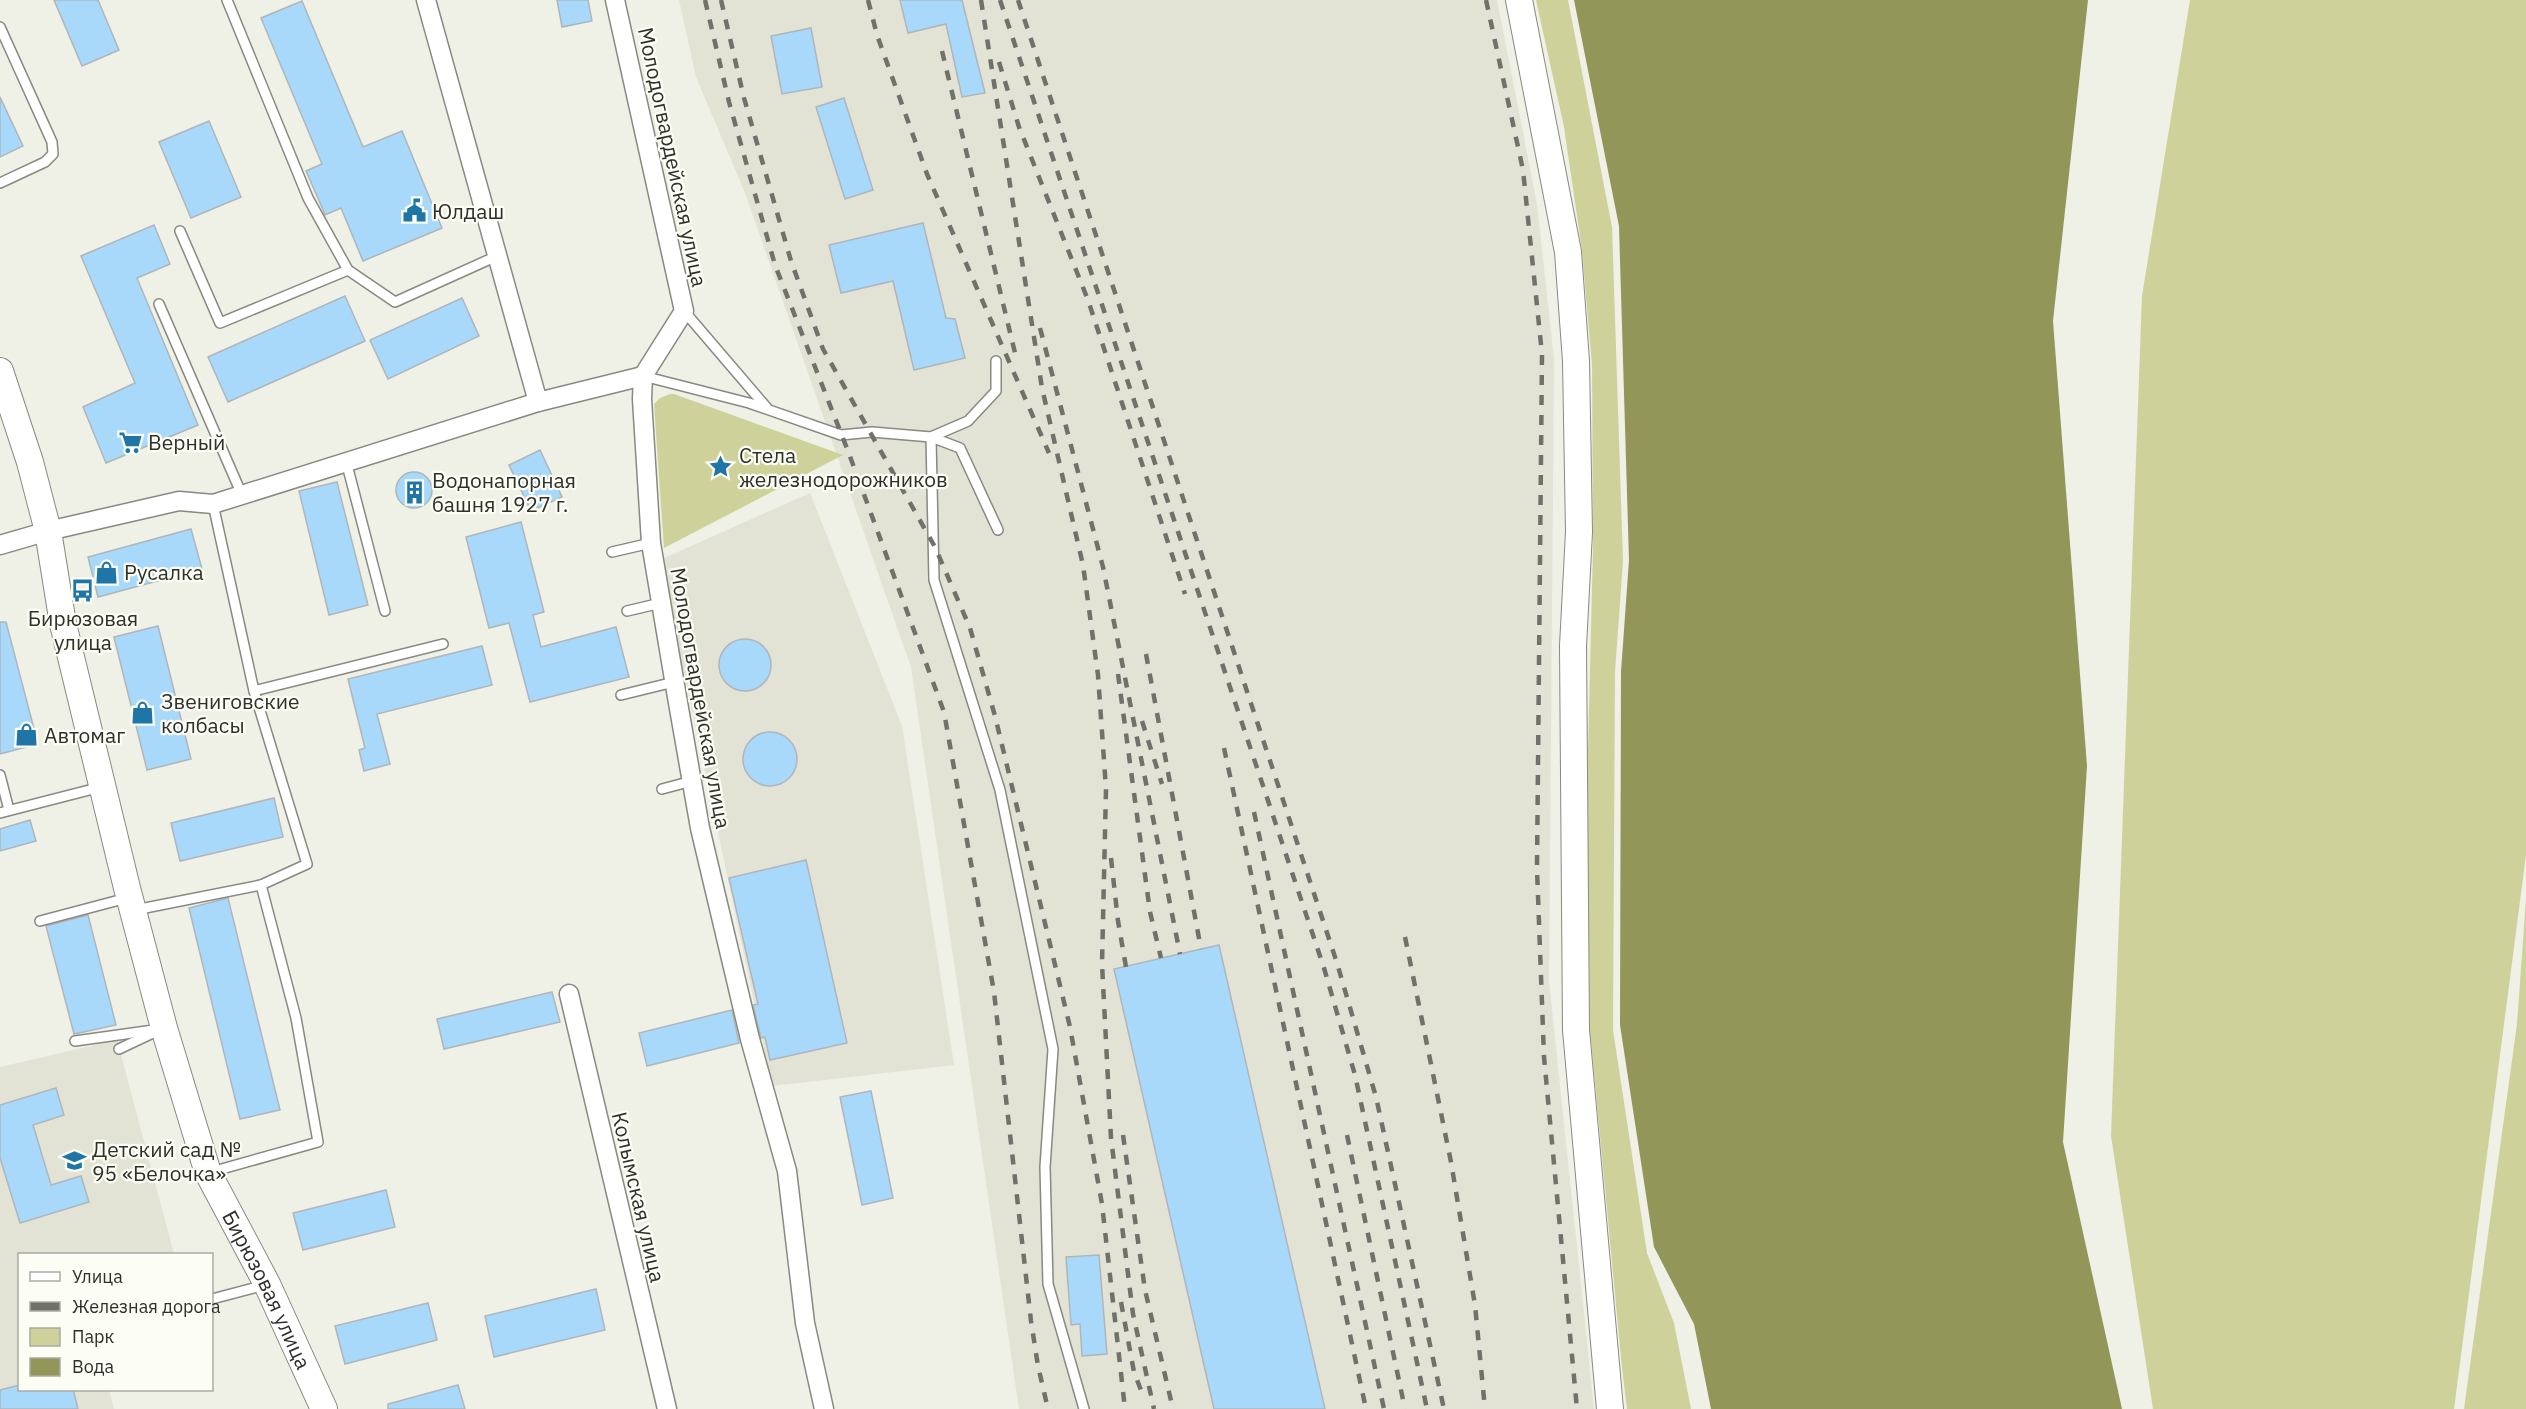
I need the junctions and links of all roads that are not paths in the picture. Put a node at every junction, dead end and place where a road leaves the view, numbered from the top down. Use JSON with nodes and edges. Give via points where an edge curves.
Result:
{"nodes":[{"id":1,"x":227,"y":0,"type":"edge"},
{"id":2,"x":426,"y":0,"type":"edge"},
{"id":3,"x":615,"y":0,"type":"edge"},
{"id":4,"x":1519,"y":0,"type":"edge"},
{"id":5,"x":0,"y":27,"type":"edge"},
{"id":6,"x":0,"y":183,"type":"edge"},
{"id":7,"x":180,"y":231,"type":"dead end"},
{"id":8,"x":497,"y":256,"type":"junction"},
{"id":9,"x":348,"y":270,"type":"junction"},
{"id":10,"x":159,"y":304,"type":"dead end"},
{"id":11,"x":684,"y":311,"type":"junction"},
{"id":12,"x":996,"y":361,"type":"dead end"},
{"id":13,"x":0,"y":371,"type":"edge"},
{"id":14,"x":643,"y":376,"type":"junction"},
{"id":15,"x":538,"y":402,"type":"junction"},
{"id":16,"x":769,"y":410,"type":"junction"},
{"id":17,"x":932,"y":437,"type":"junction"},
{"id":18,"x":346,"y":461,"type":"junction"},
{"id":19,"x":242,"y":495,"type":"junction"},
{"id":20,"x":213,"y":504,"type":"junction"},
{"id":21,"x":998,"y":530,"type":"dead end"},
{"id":22,"x":48,"y":531,"type":"junction"},
{"id":23,"x":651,"y":543,"type":"junction"},
{"id":24,"x":0,"y":545,"type":"edge"},
{"id":25,"x":612,"y":552,"type":"dead end"},
{"id":26,"x":661,"y":603,"type":"junction"},
{"id":27,"x":385,"y":611,"type":"dead end"},
{"id":28,"x":627,"y":611,"type":"dead end"},
{"id":29,"x":443,"y":644,"type":"dead end"},
{"id":30,"x":674,"y":682,"type":"junction"},
{"id":31,"x":254,"y":691,"type":"junction"},
{"id":32,"x":621,"y":695,"type":"dead end"},
{"id":33,"x":0,"y":775,"type":"edge"},
{"id":34,"x":692,"y":781,"type":"junction"},
{"id":35,"x":104,"y":786,"type":"junction"},
{"id":36,"x":662,"y":789,"type":"dead end"},
{"id":37,"x":5,"y":811,"type":"edge"},
{"id":38,"x":261,"y":885,"type":"junction"},
{"id":39,"x":131,"y":904,"type":"junction"},
{"id":40,"x":40,"y":921,"type":"dead end"},
{"id":41,"x":569,"y":994,"type":"dead end"},
{"id":42,"x":164,"y":1028,"type":"junction"},
{"id":43,"x":75,"y":1041,"type":"dead end"},
{"id":44,"x":119,"y":1049,"type":"dead end"},
{"id":45,"x":208,"y":1173,"type":"junction"},
{"id":46,"x":267,"y":1284,"type":"junction"},
{"id":47,"x":213,"y":1299,"type":"edge"},
{"id":48,"x":324,"y":1409,"type":"edge"},
{"id":49,"x":667,"y":1409,"type":"edge"},
{"id":50,"x":824,"y":1409,"type":"edge"},
{"id":51,"x":1084,"y":1409,"type":"edge"},
{"id":52,"x":1610,"y":1409,"type":"edge"}],
"edges":[{"from":1,"to":9,"type":"lane","via":[[308,198]]},
{"from":2,"to":8,"type":"street"},
{"from":3,"to":11,"type":"street","name":"Молодогвардейская улица"},
{"from":4,"to":52,"type":"main road","via":[[1568,252],[1576,361],[1576,1030]]},
{"from":5,"to":6,"type":"lane","via":[[52,142],[53,154],[45,162]]},
{"from":7,"to":9,"type":"lane","via":[[220,323]]},
{"from":8,"to":9,"type":"lane","via":[[395,302]]},
{"from":8,"to":15,"type":"street"},
{"from":10,"to":19,"type":"lane"},
{"from":11,"to":14,"type":"street","name":"Молодогвардейская улица"},
{"from":11,"to":16,"type":"lane"},
{"from":12,"to":17,"type":"lane","via":[[996,391],[968,421]]},
{"from":13,"to":22,"type":"main road","name":"Бирюзовая улица"},
{"from":14,"to":15,"type":"street"},
{"from":14,"to":16,"type":"lane"},
{"from":14,"to":23,"type":"street","name":"Молодогвардейская улица"},
{"from":15,"to":18,"type":"street"},
{"from":16,"to":17,"type":"lane","via":[[841,435],[872,432]]},
{"from":17,"to":21,"type":"lane","via":[[960,448]]},
{"from":17,"to":51,"type":"lane","via":[[934,580],[1000,790],[1053,1049],[1045,1167],[1048,1284]]},
{"from":18,"to":19,"type":"street"},
{"from":18,"to":27,"type":"lane"},
{"from":19,"to":20,"type":"street"},
{"from":20,"to":22,"type":"street","via":[[178,501]]},
{"from":20,"to":31,"type":"lane"},
{"from":22,"to":24,"type":"street"},
{"from":22,"to":35,"type":"main road","name":"Бирюзовая улица","via":[[63,624]]},
{"from":23,"to":25,"type":"lane"},
{"from":23,"to":26,"type":"street","name":"Молодогвардейская улица"},
{"from":26,"to":28,"type":"lane"},
{"from":26,"to":30,"type":"street","name":"Молодогвардейская улица"},
{"from":29,"to":31,"type":"lane"},
{"from":30,"to":32,"type":"lane"},
{"from":30,"to":34,"type":"street","name":"Молодогвардейская улица"},
{"from":31,"to":38,"type":"lane","via":[[307,864]]},
{"from":33,"to":37,"type":"lane"},
{"from":34,"to":36,"type":"lane"},
{"from":34,"to":50,"type":"street","name":"Молодогвардейская улица","via":[[748,1028],[787,1170],[805,1323]]},
{"from":35,"to":37,"type":"lane"},
{"from":35,"to":39,"type":"main road","name":"Бирюзовая улица"},
{"from":38,"to":39,"type":"lane"},
{"from":38,"to":45,"type":"lane","via":[[296,1018],[318,1142]]},
{"from":39,"to":40,"type":"lane"},
{"from":39,"to":42,"type":"main road","name":"Бирюзовая улица"},
{"from":41,"to":49,"type":"street","name":"Колымская улица"},
{"from":42,"to":43,"type":"lane"},
{"from":42,"to":44,"type":"lane"},
{"from":42,"to":45,"type":"main road","name":"Бирюзовая улица"},
{"from":45,"to":46,"type":"main road","name":"Бирюзовая улица"},
{"from":46,"to":47,"type":"lane"},
{"from":46,"to":48,"type":"main road","name":"Бирюзовая улица"}]}
